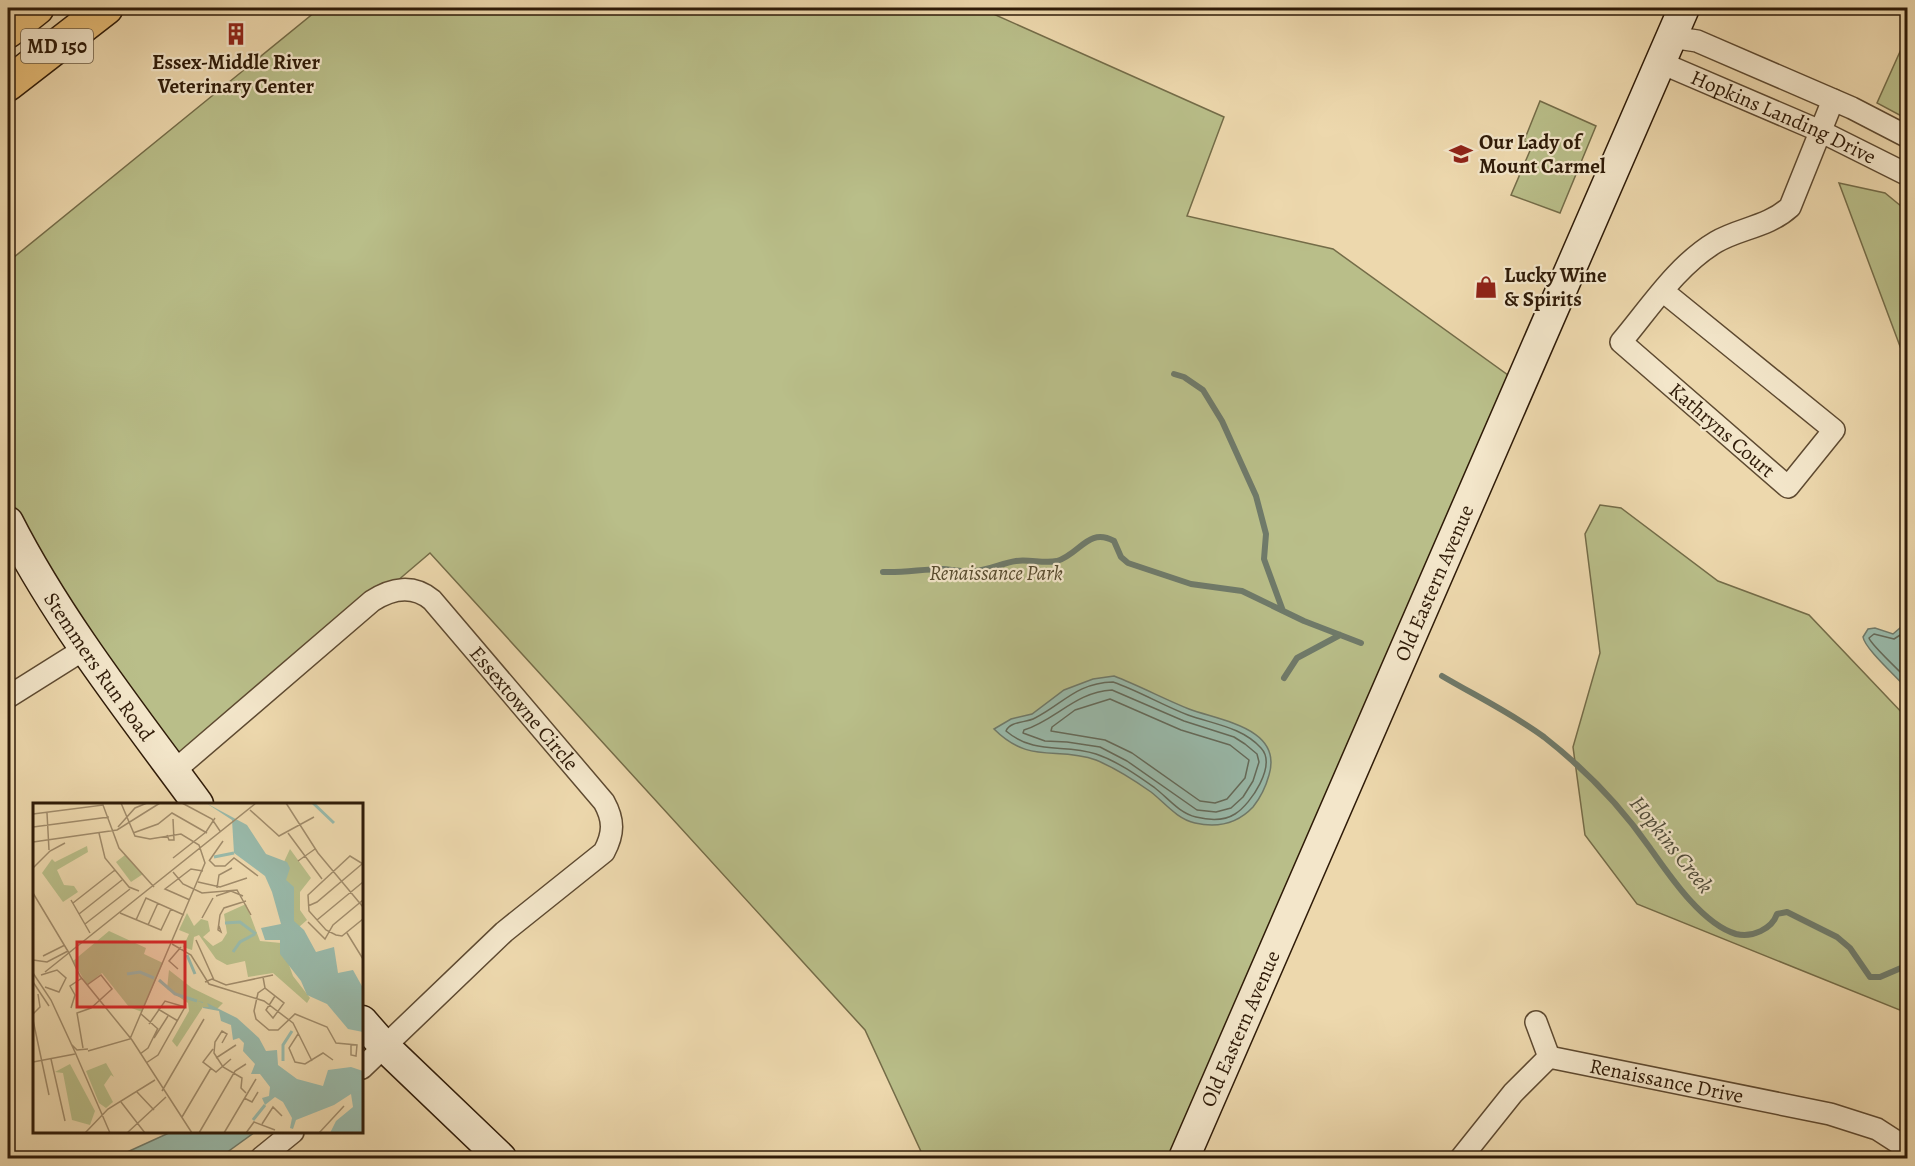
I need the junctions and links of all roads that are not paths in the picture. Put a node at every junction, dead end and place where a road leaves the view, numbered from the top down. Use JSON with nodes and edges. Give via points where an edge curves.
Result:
{"nodes":[{"id":1,"x":37,"y":8,"type":"edge"},
{"id":2,"x":106,"y":8,"type":"edge"},
{"id":3,"x":1684,"y":8,"type":"edge"},
{"id":4,"x":8,"y":31,"type":"edge"},
{"id":5,"x":1665,"y":49,"type":"junction"},
{"id":6,"x":8,"y":84,"type":"edge"},
{"id":7,"x":1833,"y":100,"type":"junction"},
{"id":8,"x":1820,"y":131,"type":"junction"},
{"id":9,"x":1908,"y":137,"type":"edge"},
{"id":10,"x":1908,"y":175,"type":"edge"},
{"id":11,"x":1664,"y":292,"type":"junction"},
{"id":12,"x":8,"y":522,"type":"edge"},
{"id":13,"x":86,"y":648,"type":"junction"},
{"id":14,"x":8,"y":697,"type":"edge"},
{"id":15,"x":174,"y":771,"type":"junction"},
{"id":16,"x":197,"y":803,"type":"edge"},
{"id":17,"x":363,"y":1022,"type":"edge"},
{"id":18,"x":1536,"y":1022,"type":"dead end"},
{"id":19,"x":384,"y":1046,"type":"junction"},
{"id":20,"x":1549,"y":1057,"type":"junction"},
{"id":21,"x":363,"y":1067,"type":"edge"},
{"id":22,"x":291,"y":1133,"type":"edge"},
{"id":23,"x":1908,"y":1149,"type":"edge"},
{"id":24,"x":261,"y":1158,"type":"edge"},
{"id":25,"x":501,"y":1158,"type":"edge"},
{"id":26,"x":1184,"y":1158,"type":"edge"},
{"id":27,"x":1461,"y":1158,"type":"edge"}],
"edges":[{"from":1,"to":4,"type":"main road","number":"MD 150"},
{"from":2,"to":6,"type":"main road","number":"MD 150"},
{"from":3,"to":5,"type":"street","name":"Old Eastern Avenue"},
{"from":5,"to":7,"type":"street","name":"Hopkins Landing Drive","via":[[1697,41]]},
{"from":5,"to":8,"type":"street","name":"Hopkins Landing Drive"},
{"from":5,"to":26,"type":"street","name":"Old Eastern Avenue"},
{"from":7,"to":8,"type":"street","name":"Kathryns Court"},
{"from":7,"to":9,"type":"street","name":"Hopkins Landing Drive"},
{"from":8,"to":10,"type":"street","name":"Hopkins Landing Drive"},
{"from":8,"to":11,"type":"street","name":"Kathryns Court","via":[[1790,207],[1769,222],[1717,242],[1685,268]]},
{"from":11,"to":11,"type":"street","name":"Kathryns Court","via":[[1621,342],[1788,487],[1834,430]]},
{"from":12,"to":13,"type":"street","name":"Stemmers Run Road","via":[[31,567]]},
{"from":13,"to":14,"type":"street"},
{"from":13,"to":15,"type":"street","name":"Stemmers Run Road"},
{"from":15,"to":16,"type":"street","name":"Stemmers Run Road"},
{"from":15,"to":19,"type":"street","name":"Essextowne Circle","via":[[372,602],[393,590],[414,590],[432,600],[604,802],[612,832],[604,852],[504,932]]},
{"from":17,"to":19,"type":"street"},
{"from":18,"to":20,"type":"street"},
{"from":19,"to":21,"type":"street","name":"Essextowne Circle"},
{"from":19,"to":25,"type":"street"},
{"from":20,"to":23,"type":"street","name":"Renaissance Drive","via":[[1830,1114],[1877,1129]]},
{"from":20,"to":27,"type":"street","via":[[1513,1093]]},
{"from":22,"to":24,"type":"street"}]}
